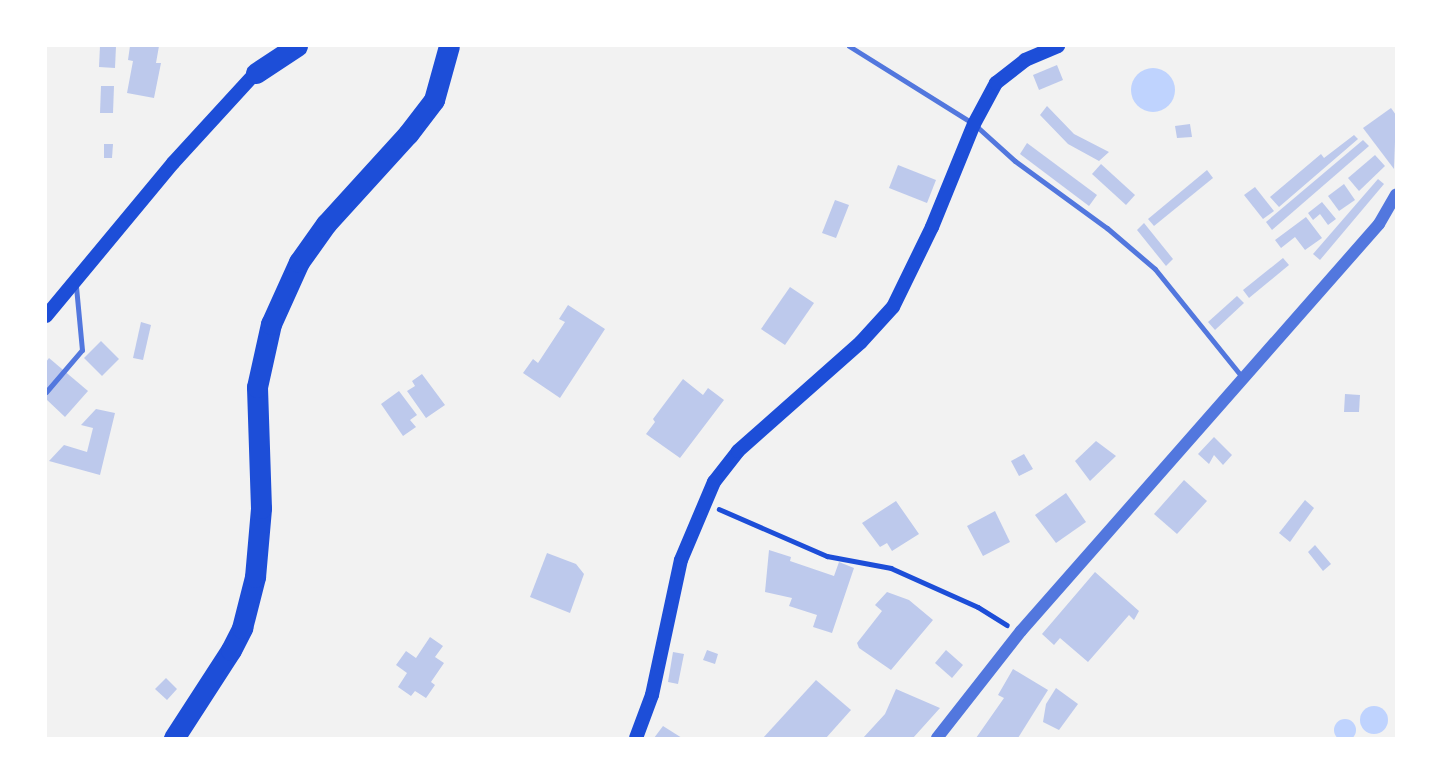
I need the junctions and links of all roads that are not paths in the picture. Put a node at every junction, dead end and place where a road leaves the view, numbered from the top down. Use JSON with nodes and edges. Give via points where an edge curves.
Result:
{"nodes":[{"id":1,"x":279,"y":46,"type":"edge"},
{"id":2,"x":297,"y":46,"type":"edge"},
{"id":3,"x":433,"y":46,"type":"edge"},
{"id":4,"x":449,"y":46,"type":"edge"},
{"id":5,"x":849,"y":46,"type":"edge"},
{"id":6,"x":1058,"y":46,"type":"edge"},
{"id":7,"x":256,"y":73,"type":"junction"},
{"id":8,"x":442,"y":74,"type":"junction"},
{"id":9,"x":974,"y":124,"type":"junction"},
{"id":10,"x":1396,"y":195,"type":"edge"},
{"id":11,"x":75,"y":280,"type":"junction"},
{"id":12,"x":46,"y":316,"type":"edge"},
{"id":13,"x":1245,"y":381,"type":"junction"},
{"id":14,"x":46,"y":392,"type":"edge"},
{"id":15,"x":174,"y":738,"type":"edge"},
{"id":16,"x":636,"y":738,"type":"edge"},
{"id":17,"x":937,"y":738,"type":"edge"}],
"edges":[{"from":1,"to":7,"type":"main road"},
{"from":2,"to":7,"type":"highway"},
{"from":3,"to":8,"type":"highway"},
{"from":4,"to":8,"type":"highway"},
{"from":5,"to":9,"type":"lane"},
{"from":6,"to":9,"type":"main road","via":[[1025,60],[996,83]]},
{"from":7,"to":11,"type":"main road"},
{"from":8,"to":15,"type":"highway","via":[[427,111],[326,224],[299,262],[279,302],[257,387],[260,520],[256,577],[231,650]]},
{"from":9,"to":13,"type":"lane","via":[[1155,269]]},
{"from":9,"to":16,"type":"main road","via":[[932,227],[892,307],[861,342],[738,451],[714,482],[681,559],[652,695]]},
{"from":10,"to":13,"type":"street","via":[[1379,224]]},
{"from":11,"to":12,"type":"main road"},
{"from":11,"to":14,"type":"lane","via":[[82,350]]},
{"from":13,"to":17,"type":"street","via":[[1021,631]]}]}
